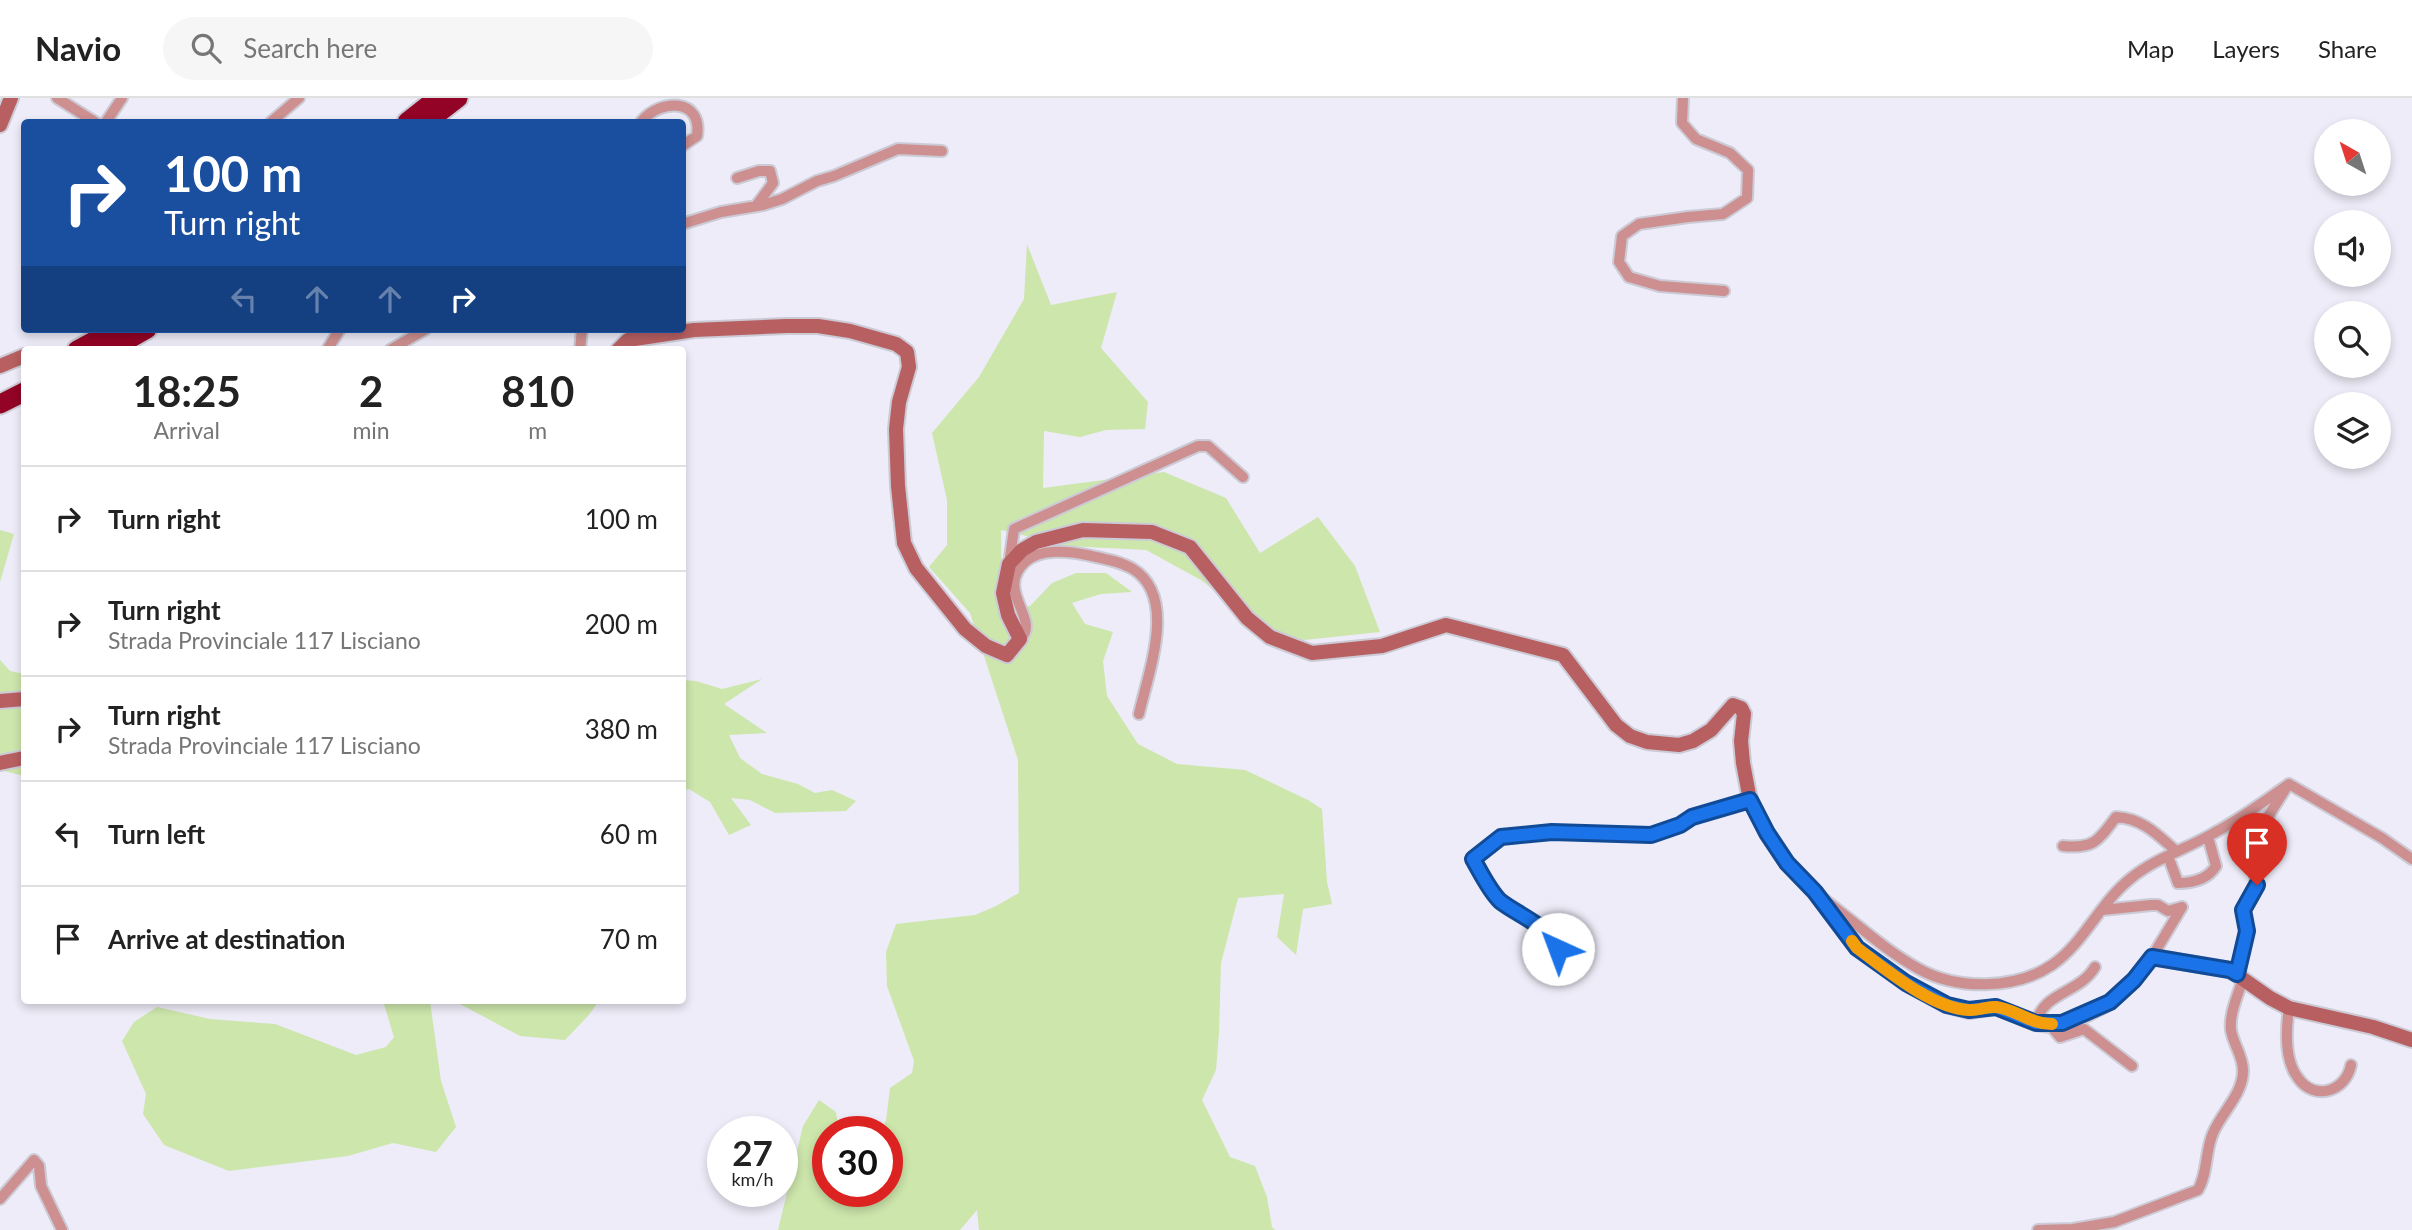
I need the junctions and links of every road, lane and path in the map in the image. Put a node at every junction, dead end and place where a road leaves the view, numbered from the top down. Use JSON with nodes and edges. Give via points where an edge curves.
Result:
{"nodes":[{"id":1,"x":11,"y":98,"type":"edge"},
{"id":2,"x":57,"y":98,"type":"edge"},
{"id":3,"x":122,"y":98,"type":"edge"},
{"id":4,"x":299,"y":98,"type":"edge"},
{"id":5,"x":437,"y":98,"type":"edge"},
{"id":6,"x":458,"y":98,"type":"edge"},
{"id":7,"x":1683,"y":98,"type":"edge"},
{"id":8,"x":91,"y":119,"type":"edge"},
{"id":9,"x":108,"y":119,"type":"edge"},
{"id":10,"x":274,"y":119,"type":"edge"},
{"id":11,"x":411,"y":119,"type":"edge"},
{"id":12,"x":431,"y":119,"type":"edge"},
{"id":13,"x":644,"y":119,"type":"edge"},
{"id":14,"x":0,"y":125,"type":"edge"},
{"id":15,"x":686,"y":143,"type":"edge"},
{"id":16,"x":942,"y":151,"type":"dead end"},
{"id":17,"x":737,"y":178,"type":"dead end"},
{"id":18,"x":755,"y":206,"type":"junction"},
{"id":19,"x":686,"y":223,"type":"edge"},
{"id":20,"x":1724,"y":291,"type":"dead end"},
{"id":21,"x":686,"y":331,"type":"edge"},
{"id":22,"x":132,"y":333,"type":"edge"},
{"id":23,"x":419,"y":333,"type":"edge"},
{"id":24,"x":674,"y":333,"type":"edge"},
{"id":25,"x":109,"y":339,"type":"edge"},
{"id":26,"x":89,"y":346,"type":"edge"},
{"id":27,"x":397,"y":346,"type":"edge"},
{"id":28,"x":622,"y":346,"type":"edge"},
{"id":29,"x":21,"y":357,"type":"edge"},
{"id":30,"x":0,"y":366,"type":"edge"},
{"id":31,"x":21,"y":384,"type":"edge"},
{"id":32,"x":21,"y":385,"type":"edge"},
{"id":33,"x":0,"y":390,"type":"edge"},
{"id":34,"x":0,"y":404,"type":"edge"},
{"id":35,"x":1243,"y":477,"type":"dead end"},
{"id":36,"x":1009,"y":564,"type":"junction"},
{"id":37,"x":1020,"y":639,"type":"junction"},
{"id":38,"x":21,"y":699,"type":"edge"},
{"id":39,"x":0,"y":701,"type":"edge"},
{"id":40,"x":1139,"y":714,"type":"dead end"},
{"id":41,"x":21,"y":759,"type":"edge"},
{"id":42,"x":0,"y":763,"type":"edge"},
{"id":43,"x":2289,"y":784,"type":"junction"},
{"id":44,"x":1750,"y":800,"type":"junction"},
{"id":45,"x":2208,"y":837,"type":"junction"},
{"id":46,"x":2063,"y":846,"type":"dead end"},
{"id":47,"x":2172,"y":854,"type":"junction"},
{"id":48,"x":2412,"y":859,"type":"edge"},
{"id":49,"x":1815,"y":892,"type":"junction"},
{"id":50,"x":2102,"y":910,"type":"junction"},
{"id":51,"x":2152,"y":957,"type":"junction"},
{"id":52,"x":2095,"y":967,"type":"dead end"},
{"id":53,"x":1540,"y":968,"type":"dead end"},
{"id":54,"x":2240,"y":976,"type":"junction"},
{"id":55,"x":2289,"y":1007,"type":"junction"},
{"id":56,"x":2043,"y":1024,"type":"junction"},
{"id":57,"x":2412,"y":1040,"type":"edge"},
{"id":58,"x":2351,"y":1065,"type":"dead end"},
{"id":59,"x":2132,"y":1066,"type":"dead end"},
{"id":60,"x":0,"y":1199,"type":"edge"},
{"id":61,"x":62,"y":1230,"type":"edge"},
{"id":62,"x":2038,"y":1230,"type":"edge"}],
"edges":[{"from":1,"to":14,"type":"street"},
{"from":2,"to":8,"type":"street"},
{"from":3,"to":9,"type":"street"},
{"from":4,"to":10,"type":"street"},
{"from":5,"to":11,"type":"highway"},
{"from":6,"to":12,"type":"highway"},
{"from":7,"to":20,"type":"street","via":[[1682,123],[1696,139],[1730,153],[1748,170],[1747,198],[1723,214],[1639,225],[1622,236],[1619,262],[1629,277],[1660,286]]},
{"from":13,"to":15,"type":"street","via":[[663,104],[683,104],[694,115],[698,129]]},
{"from":16,"to":18,"type":"street","via":[[898,149]]},
{"from":17,"to":18,"type":"street","via":[[770,171],[773,183]]},
{"from":18,"to":19,"type":"street"},
{"from":21,"to":37,"type":"street","via":[[818,326],[896,344],[907,352],[909,367],[896,429],[904,543],[916,568],[965,629],[1007,655]]},
{"from":22,"to":25,"type":"highway"},
{"from":23,"to":27,"type":"street"},
{"from":24,"to":28,"type":"street","via":[[628,340]]},
{"from":25,"to":26,"type":"highway"},
{"from":29,"to":30,"type":"street"},
{"from":31,"to":33,"type":"highway"},
{"from":32,"to":34,"type":"highway"},
{"from":35,"to":36,"type":"street","via":[[1208,446],[1198,446],[1014,529]]},
{"from":36,"to":37,"type":"street","via":[[1003,593]]},
{"from":36,"to":44,"type":"street","via":[[1035,542],[1083,530],[1152,532],[1190,547],[1247,618],[1270,636],[1312,653],[1382,646],[1446,625],[1563,654],[1616,725],[1647,742],[1679,745],[1693,741],[1711,730],[1733,705],[1744,714],[1741,741]]},
{"from":37,"to":40,"type":"street","via":[[1027,627],[1013,592],[1016,574],[1027,560],[1068,551],[1132,568],[1147,581],[1157,610],[1154,650]]},
{"from":38,"to":39,"type":"street"},
{"from":41,"to":42,"type":"street"},
{"from":43,"to":45,"type":"street"},
{"from":43,"to":48,"type":"street"},
{"from":43,"to":54,"type":"street","via":[[2255,846],[2250,847],[2257,887],[2243,910],[2247,931]]},
{"from":44,"to":49,"type":"street","via":[[1787,863]]},
{"from":44,"to":53,"type":"street","via":[[1651,835],[1552,832],[1501,837],[1482,850],[1473,859],[1500,901],[1557,943],[1555,957]]},
{"from":45,"to":47,"type":"street"},
{"from":45,"to":47,"type":"street","via":[[2216,866],[2201,879],[2178,883]]},
{"from":46,"to":47,"type":"street","via":[[2084,848],[2098,840],[2116,817],[2125,817],[2137,820]]},
{"from":47,"to":50,"type":"street","via":[[2131,878]]},
{"from":49,"to":50,"type":"street","via":[[1920,970],[1981,985],[2008,982],[2052,965]]},
{"from":49,"to":56,"type":"street","via":[[1857,948],[1906,983],[1947,1005],[1969,1010],[1996,1007]]},
{"from":50,"to":51,"type":"street","via":[[2182,907]]},
{"from":51,"to":54,"type":"street","via":[[2230,970]]},
{"from":51,"to":56,"type":"street","via":[[2110,1002],[2062,1023]]},
{"from":52,"to":56,"type":"street","via":[[2088,979],[2045,1004],[2038,1012]]},
{"from":54,"to":55,"type":"street"},
{"from":54,"to":62,"type":"street","via":[[2231,1028],[2244,1073],[2209,1141],[2198,1190],[2114,1222]]},
{"from":55,"to":57,"type":"street"},
{"from":55,"to":58,"type":"street","via":[[2289,1054],[2298,1080],[2315,1091],[2330,1091],[2345,1082]]},
{"from":56,"to":59,"type":"street","via":[[2060,1037],[2084,1029]]},
{"from":60,"to":61,"type":"street","via":[[34,1160]]}]}
